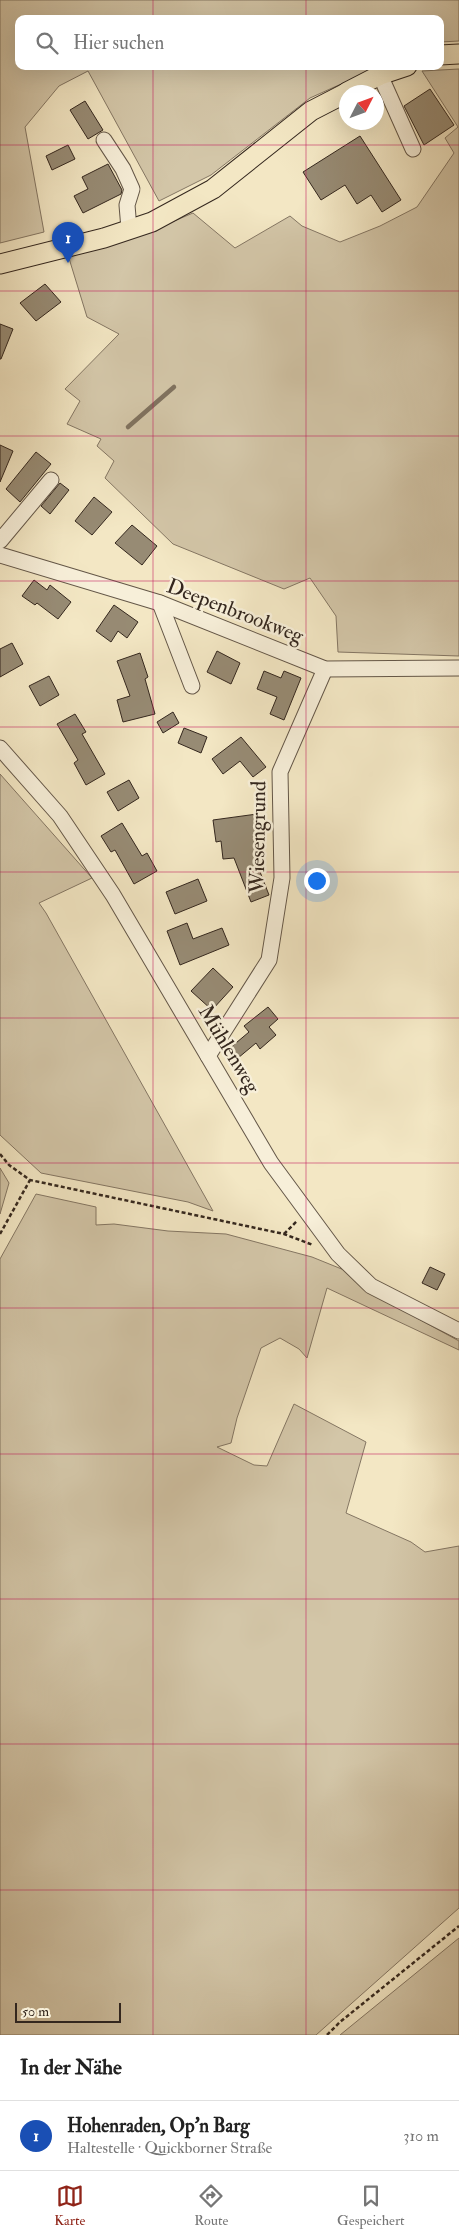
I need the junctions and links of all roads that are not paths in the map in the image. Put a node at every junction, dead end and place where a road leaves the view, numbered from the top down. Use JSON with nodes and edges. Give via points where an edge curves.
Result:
{"nodes":[{"id":1,"x":459,"y":54,"type":"edge"},
{"id":2,"x":444,"y":55,"type":"edge"},
{"id":3,"x":396,"y":70,"type":"edge"},
{"id":4,"x":380,"y":76,"type":"junction"},
{"id":5,"x":363,"y":85,"type":"edge"},
{"id":6,"x":339,"y":97,"type":"edge"},
{"id":7,"x":104,"y":140,"type":"dead end"},
{"id":8,"x":413,"y":149,"type":"dead end"},
{"id":9,"x":129,"y":230,"type":"junction"},
{"id":10,"x":0,"y":264,"type":"edge"},
{"id":11,"x":51,"y":480,"type":"dead end"},
{"id":12,"x":0,"y":541,"type":"edge"},
{"id":13,"x":0,"y":555,"type":"edge"},
{"id":14,"x":160,"y":603,"type":"junction"},
{"id":15,"x":459,"y":668,"type":"edge"},
{"id":16,"x":325,"y":669,"type":"junction"},
{"id":17,"x":192,"y":686,"type":"dead end"},
{"id":18,"x":0,"y":748,"type":"edge"},
{"id":19,"x":208,"y":1056,"type":"junction"},
{"id":20,"x":459,"y":1331,"type":"edge"}],
"edges":[{"from":1,"to":2,"type":"main road"},
{"from":3,"to":4,"type":"main road"},
{"from":4,"to":5,"type":"main road"},
{"from":4,"to":8,"type":"street"},
{"from":6,"to":9,"type":"main road","via":[[311,111],[213,189],[152,222]]},
{"from":7,"to":9,"type":"street","via":[[132,189],[127,205]]},
{"from":9,"to":10,"type":"main road"},
{"from":11,"to":12,"type":"street"},
{"from":13,"to":14,"type":"street","name":"Deepenbrookweg"},
{"from":14,"to":16,"type":"street","name":"Deepenbrookweg"},
{"from":14,"to":17,"type":"street"},
{"from":15,"to":16,"type":"street","name":"Deepenbrookweg"},
{"from":16,"to":19,"type":"street","name":"Wiesengrund","via":[[280,772],[282,878],[268,960]]},
{"from":18,"to":19,"type":"street","name":"Mühlenweg","via":[[60,816],[113,895]]},
{"from":19,"to":20,"type":"street","name":"Mühlenweg","via":[[271,1162],[338,1254],[371,1286]]}]}
